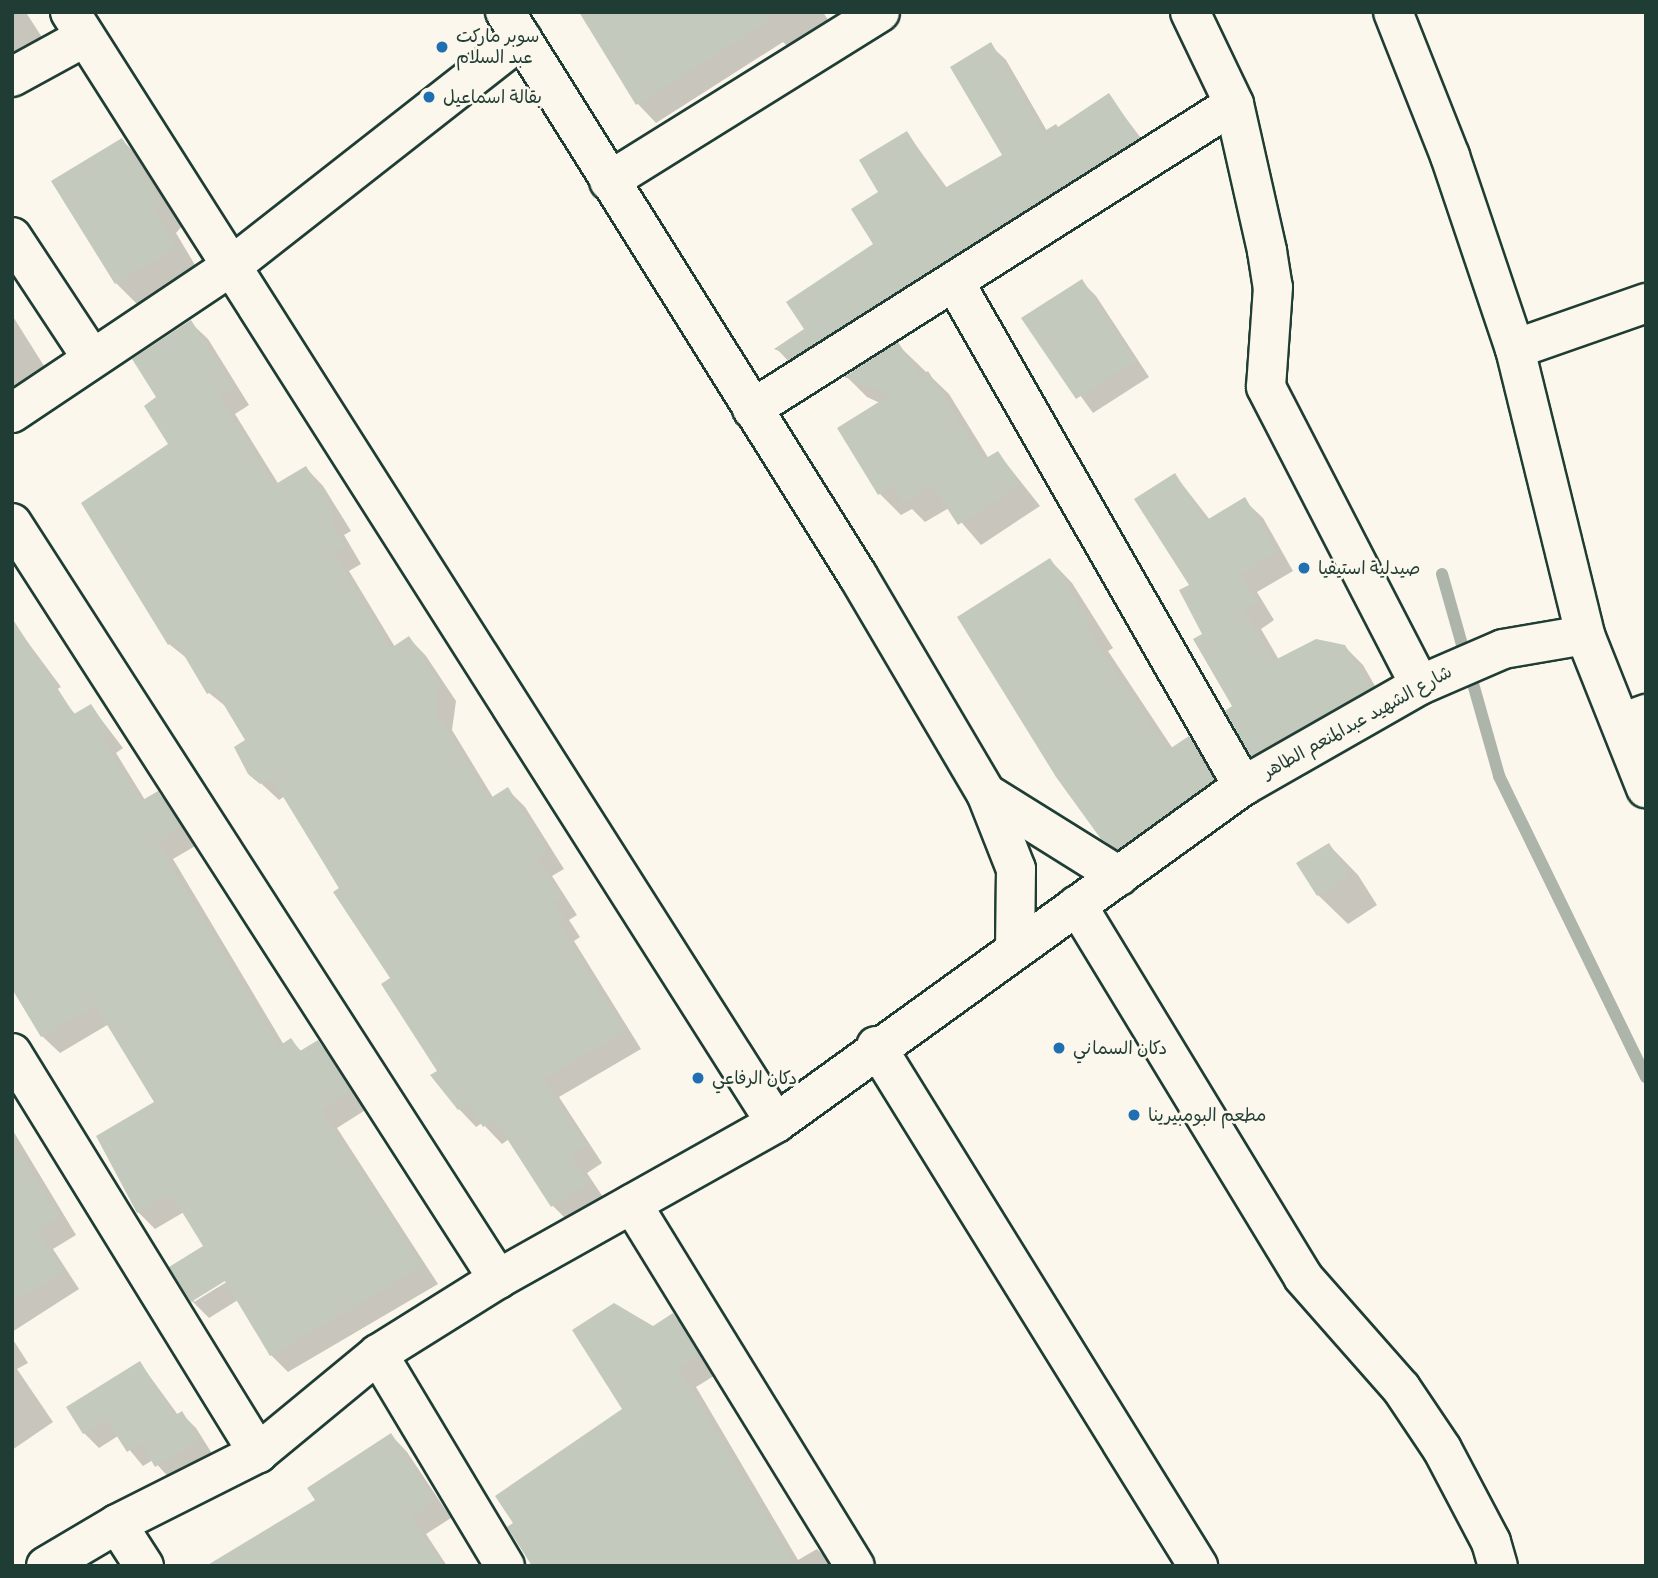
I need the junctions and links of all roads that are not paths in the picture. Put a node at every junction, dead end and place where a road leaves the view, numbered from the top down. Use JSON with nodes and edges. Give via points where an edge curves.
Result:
{"nodes":[{"id":1,"x":880,"y":12,"type":"edge"},
{"id":2,"x":1190,"y":12,"type":"edge"},
{"id":3,"x":1393,"y":12,"type":"edge"},
{"id":4,"x":77,"y":25,"type":"edge"},
{"id":5,"x":513,"y":25,"type":"edge"},
{"id":6,"x":12,"y":77,"type":"edge"},
{"id":7,"x":1234,"y":104,"type":"junction"},
{"id":8,"x":609,"y":181,"type":"junction"},
{"id":9,"x":12,"y":237,"type":"edge"},
{"id":10,"x":229,"y":268,"type":"junction"},
{"id":11,"x":955,"y":283,"type":"junction"},
{"id":12,"x":1646,"y":303,"type":"edge"},
{"id":13,"x":1515,"y":349,"type":"junction"},
{"id":14,"x":91,"y":357,"type":"junction"},
{"id":15,"x":752,"y":409,"type":"junction"},
{"id":16,"x":12,"y":413,"type":"edge"},
{"id":17,"x":12,"y":523,"type":"edge"},
{"id":18,"x":1585,"y":635,"type":"junction"},
{"id":19,"x":1420,"y":685,"type":"junction"},
{"id":20,"x":1633,"y":718,"type":"edge"},
{"id":21,"x":1243,"y":786,"type":"junction"},
{"id":22,"x":1646,"y":788,"type":"edge"},
{"id":23,"x":986,"y":793,"type":"junction"},
{"id":24,"x":1119,"y":876,"type":"junction"},
{"id":25,"x":1077,"y":905,"type":"junction"},
{"id":26,"x":1015,"y":949,"type":"junction"},
{"id":27,"x":876,"y":1046,"type":"junction"},
{"id":28,"x":12,"y":1054,"type":"edge"},
{"id":29,"x":776,"y":1123,"type":"junction"},
{"id":30,"x":632,"y":1204,"type":"junction"},
{"id":31,"x":498,"y":1279,"type":"junction"},
{"id":32,"x":378,"y":1354,"type":"junction"},
{"id":33,"x":258,"y":1453,"type":"junction"},
{"id":34,"x":117,"y":1524,"type":"junction"},
{"id":35,"x":46,"y":1566,"type":"edge"},
{"id":36,"x":144,"y":1566,"type":"edge"},
{"id":37,"x":505,"y":1566,"type":"edge"},
{"id":38,"x":855,"y":1566,"type":"edge"},
{"id":39,"x":1198,"y":1566,"type":"edge"},
{"id":40,"x":1498,"y":1566,"type":"edge"}],
"edges":[{"from":1,"to":8,"type":"street"},
{"from":2,"to":7,"type":"street"},
{"from":3,"to":13,"type":"street","via":[[1450,156]]},
{"from":4,"to":6,"type":"street"},
{"from":4,"to":10,"type":"street"},
{"from":5,"to":8,"type":"street"},
{"from":5,"to":10,"type":"street"},
{"from":7,"to":11,"type":"street"},
{"from":7,"to":19,"type":"street","via":[[1273,287],[1266,387]]},
{"from":8,"to":15,"type":"street"},
{"from":9,"to":14,"type":"street"},
{"from":10,"to":14,"type":"street"},
{"from":10,"to":29,"type":"street"},
{"from":11,"to":15,"type":"street"},
{"from":11,"to":21,"type":"street"},
{"from":12,"to":13,"type":"street"},
{"from":13,"to":18,"type":"street"},
{"from":14,"to":16,"type":"street"},
{"from":15,"to":23,"type":"street"},
{"from":17,"to":31,"type":"street"},
{"from":18,"to":19,"type":"street","name":"شارع الشهيد عبدالمنعم الطاهر","via":[[1503,649]]},
{"from":18,"to":20,"type":"street"},
{"from":19,"to":21,"type":"street","name":"شارع الشهيد عبدالمنعم الطاهر"},
{"from":20,"to":22,"type":"street"},
{"from":21,"to":24,"type":"street","name":"شارع الشهيد عبدالمنعم الطاهر"},
{"from":23,"to":24,"type":"street"},
{"from":23,"to":26,"type":"street","via":[[1016,869]]},
{"from":24,"to":25,"type":"street","name":"شارع الشهيد عبدالمنعم الطاهر"},
{"from":25,"to":26,"type":"street","name":"شارع الشهيد عبدالمنعم الطاهر"},
{"from":25,"to":40,"type":"street","via":[[1303,1277],[1401,1388],[1442,1449],[1491,1542]]},
{"from":26,"to":27,"type":"street","name":"شارع الشهيد عبدالمنعم الطاهر"},
{"from":27,"to":29,"type":"street","name":"شارع الشهيد عبدالمنعم الطاهر"},
{"from":27,"to":39,"type":"street"},
{"from":28,"to":33,"type":"street"},
{"from":29,"to":30,"type":"street","name":"شارع الشهيد عبدالمنعم الطاهر"},
{"from":30,"to":31,"type":"street","name":"شارع الشهيد عبدالمنعم الطاهر"},
{"from":30,"to":38,"type":"street"},
{"from":31,"to":32,"type":"street","name":"شارع الشهيد عبدالمنعم الطاهر"},
{"from":32,"to":33,"type":"street","name":"شارع الشهيد عبدالمنعم الطاهر"},
{"from":32,"to":37,"type":"street"},
{"from":33,"to":34,"type":"street","name":"شارع الشهيد عبدالمنعم الطاهر"},
{"from":34,"to":35,"type":"street","name":"شارع الشهيد عبدالمنعم الطاهر"},
{"from":34,"to":36,"type":"street"}]}
